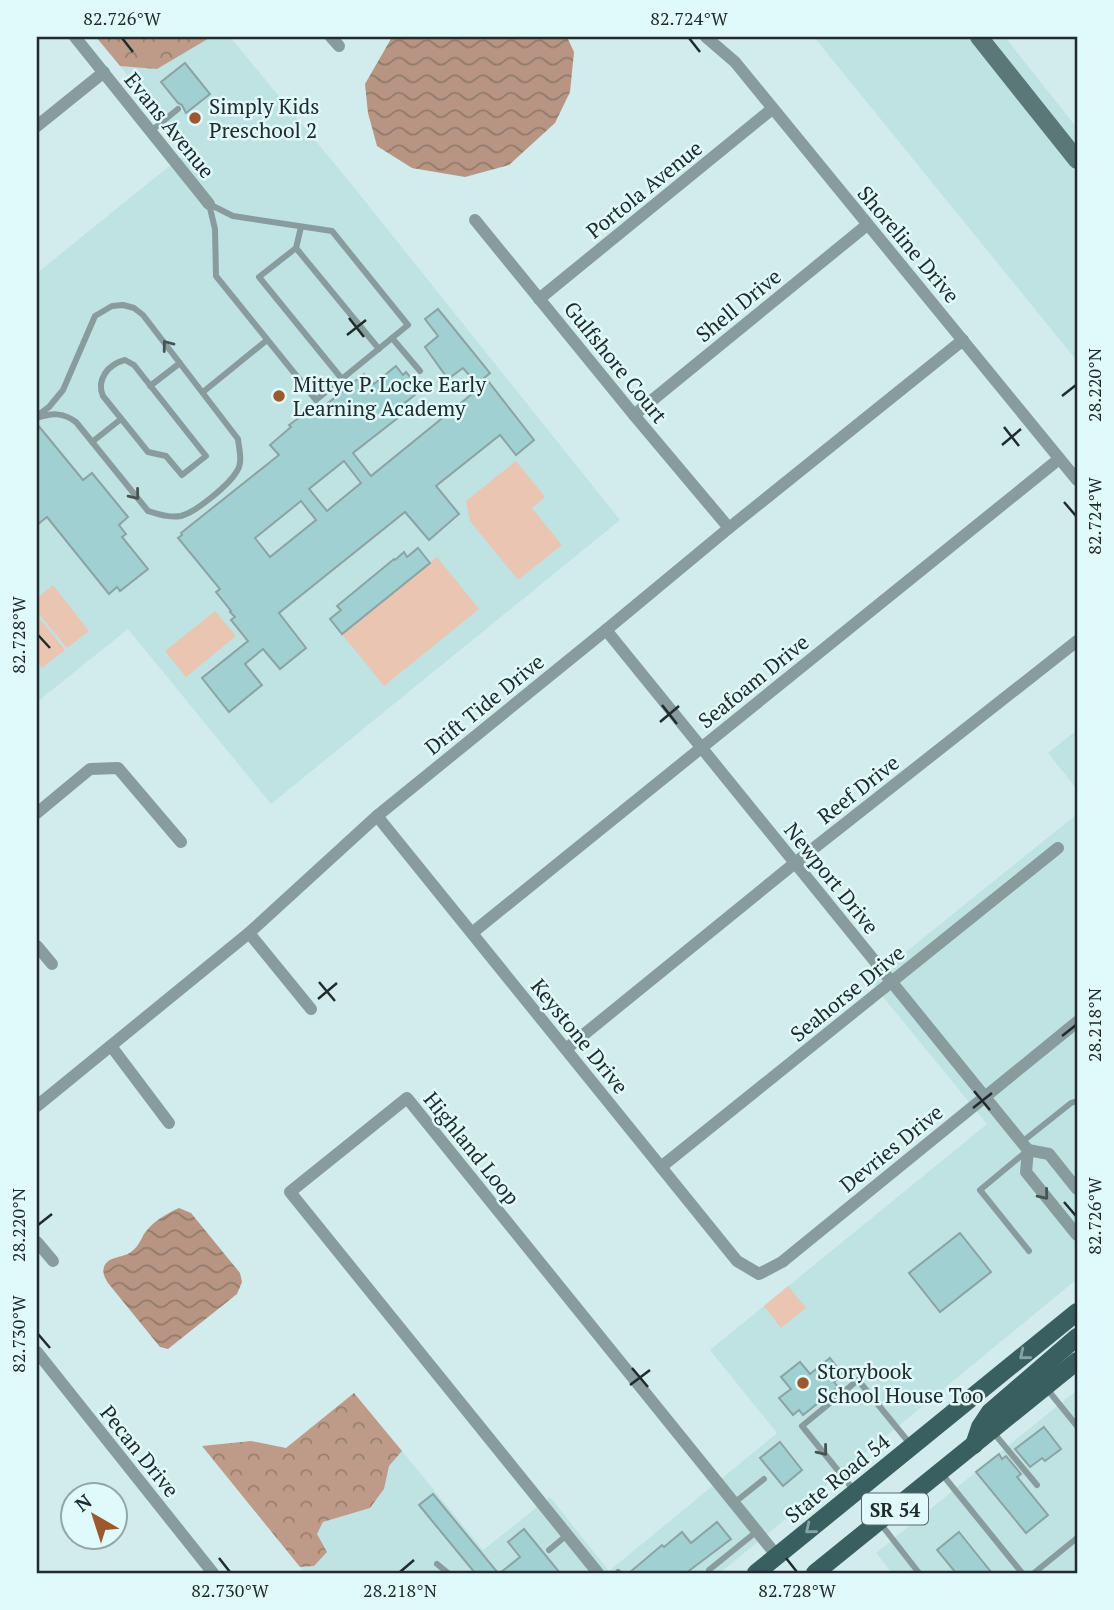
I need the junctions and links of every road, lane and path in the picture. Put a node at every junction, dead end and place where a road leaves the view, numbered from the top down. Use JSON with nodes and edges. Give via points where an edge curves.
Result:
{"nodes":[{"id":1,"x":75,"y":37,"type":"edge"},
{"id":2,"x":706,"y":37,"type":"edge"},
{"id":3,"x":979,"y":37,"type":"edge"},
{"id":4,"x":104,"y":72,"type":"junction"},
{"id":5,"x":772,"y":109,"type":"junction"},
{"id":6,"x":178,"y":110,"type":"dead end"},
{"id":7,"x":37,"y":126,"type":"edge"},
{"id":8,"x":151,"y":131,"type":"junction"},
{"id":9,"x":1076,"y":156,"type":"edge"},
{"id":10,"x":209,"y":204,"type":"junction"},
{"id":11,"x":475,"y":220,"type":"dead end"},
{"id":12,"x":867,"y":225,"type":"junction"},
{"id":13,"x":301,"y":227,"type":"junction"},
{"id":14,"x":296,"y":248,"type":"junction"},
{"id":15,"x":539,"y":299,"type":"junction"},
{"id":16,"x":392,"y":338,"type":"junction"},
{"id":17,"x":267,"y":340,"type":"junction"},
{"id":18,"x":963,"y":340,"type":"junction"},
{"id":19,"x":379,"y":349,"type":"junction"},
{"id":20,"x":180,"y":363,"type":"junction"},
{"id":21,"x":420,"y":371,"type":"dead end"},
{"id":22,"x":342,"y":379,"type":"junction"},
{"id":23,"x":150,"y":386,"type":"junction"},
{"id":24,"x":203,"y":392,"type":"junction"},
{"id":25,"x":634,"y":415,"type":"junction"},
{"id":26,"x":37,"y":417,"type":"edge"},
{"id":27,"x":121,"y":419,"type":"junction"},
{"id":28,"x":92,"y":442,"type":"junction"},
{"id":29,"x":1059,"y":459,"type":"junction"},
{"id":30,"x":1077,"y":480,"type":"edge"},
{"id":31,"x":729,"y":528,"type":"junction"},
{"id":32,"x":606,"y":630,"type":"junction"},
{"id":33,"x":1077,"y":641,"type":"edge"},
{"id":34,"x":702,"y":748,"type":"junction"},
{"id":35,"x":37,"y":813,"type":"edge"},
{"id":36,"x":377,"y":816,"type":"junction"},
{"id":37,"x":181,"y":842,"type":"dead end"},
{"id":38,"x":1058,"y":848,"type":"dead end"},
{"id":39,"x":795,"y":863,"type":"junction"},
{"id":40,"x":249,"y":933,"type":"junction"},
{"id":41,"x":472,"y":933,"type":"junction"},
{"id":42,"x":37,"y":946,"type":"edge"},
{"id":43,"x":52,"y":964,"type":"dead end"},
{"id":44,"x":892,"y":981,"type":"junction"},
{"id":45,"x":311,"y":1009,"type":"dead end"},
{"id":46,"x":1077,"y":1022,"type":"edge"},
{"id":47,"x":111,"y":1046,"type":"junction"},
{"id":48,"x":566,"y":1049,"type":"junction"},
{"id":49,"x":986,"y":1097,"type":"junction"},
{"id":50,"x":1077,"y":1101,"type":"edge"},
{"id":51,"x":37,"y":1106,"type":"edge"},
{"id":52,"x":169,"y":1123,"type":"dead end"},
{"id":53,"x":1025,"y":1146,"type":"junction"},
{"id":54,"x":660,"y":1167,"type":"junction"},
{"id":55,"x":1077,"y":1189,"type":"edge"},
{"id":56,"x":1077,"y":1235,"type":"edge"},
{"id":57,"x":37,"y":1242,"type":"edge"},
{"id":58,"x":1029,"y":1251,"type":"dead end"},
{"id":59,"x":53,"y":1261,"type":"dead end"},
{"id":60,"x":759,"y":1274,"type":"joint"},
{"id":61,"x":1077,"y":1312,"type":"edge"},
{"id":62,"x":1077,"y":1338,"type":"edge"},
{"id":63,"x":37,"y":1352,"type":"edge"},
{"id":64,"x":1077,"y":1361,"type":"edge"},
{"id":65,"x":1046,"y":1387,"type":"junction"},
{"id":66,"x":1075,"y":1417,"type":"edge"},
{"id":67,"x":1077,"y":1426,"type":"edge"},
{"id":68,"x":992,"y":1430,"type":"junction"},
{"id":69,"x":974,"y":1445,"type":"junction"},
{"id":70,"x":912,"y":1447,"type":"junction"},
{"id":71,"x":941,"y":1472,"type":"junction"},
{"id":72,"x":764,"y":1479,"type":"dead end"},
{"id":73,"x":1037,"y":1485,"type":"dead end"},
{"id":74,"x":856,"y":1492,"type":"junction"},
{"id":75,"x":734,"y":1503,"type":"junction"},
{"id":76,"x":879,"y":1522,"type":"junction"},
{"id":77,"x":757,"y":1531,"type":"junction"},
{"id":78,"x":567,"y":1535,"type":"junction"},
{"id":79,"x":1077,"y":1538,"type":"edge"},
{"id":80,"x":549,"y":1550,"type":"dead end"},
{"id":81,"x":777,"y":1556,"type":"junction"},
{"id":82,"x":437,"y":1564,"type":"dead end"},
{"id":83,"x":709,"y":1570,"type":"dead end"},
{"id":84,"x":214,"y":1573,"type":"edge"},
{"id":85,"x":448,"y":1573,"type":"edge"},
{"id":86,"x":598,"y":1573,"type":"edge"},
{"id":87,"x":756,"y":1573,"type":"edge"},
{"id":88,"x":815,"y":1573,"type":"edge"},
{"id":89,"x":919,"y":1573,"type":"edge"},
{"id":90,"x":1022,"y":1573,"type":"edge"},
{"id":91,"x":1034,"y":1573,"type":"edge"}],
"edges":[{"from":1,"to":4,"type":"street","name":"Evans Avenue"},
{"from":2,"to":5,"type":"street","name":"Shoreline Drive","via":[[735,62]]},
{"from":3,"to":9,"type":"main road"},
{"from":4,"to":7,"type":"street"},
{"from":4,"to":8,"type":"street","name":"Evans Avenue"},
{"from":5,"to":12,"type":"street","name":"Shoreline Drive"},
{"from":5,"to":15,"type":"street","name":"Portola Avenue"},
{"from":6,"to":8,"type":"lane"},
{"from":8,"to":10,"type":"street","name":"Evans Avenue"},
{"from":10,"to":13,"type":"lane","via":[[233,216]]},
{"from":10,"to":17,"type":"lane","via":[[215,229],[216,276]]},
{"from":11,"to":15,"type":"street","name":"Gulfshore Court"},
{"from":12,"to":18,"type":"street","name":"Shoreline Drive"},
{"from":12,"to":25,"type":"street","name":"Shell Drive"},
{"from":13,"to":14,"type":"lane"},
{"from":13,"to":16,"type":"lane","via":[[332,231],[408,325]]},
{"from":14,"to":19,"type":"lane"},
{"from":14,"to":22,"type":"lane","via":[[259,277]]},
{"from":15,"to":25,"type":"street","name":"Gulfshore Court"},
{"from":16,"to":19,"type":"lane"},
{"from":16,"to":21,"type":"lane"},
{"from":17,"to":22,"type":"lane","via":[[316,400]]},
{"from":17,"to":24,"type":"lane"},
{"from":18,"to":29,"type":"street","name":"Shoreline Drive"},
{"from":18,"to":31,"type":"street","name":"Drift Tide Drive"},
{"from":19,"to":22,"type":"lane"},
{"from":20,"to":23,"type":"lane"},
{"from":20,"to":24,"type":"lane"},
{"from":20,"to":26,"type":"lane","one_way":true,"via":[[143,315],[134,308],[112,306],[95,316],[63,390]]},
{"from":23,"to":27,"type":"lane","via":[[125,360],[105,373],[100,390]]},
{"from":23,"to":27,"type":"lane","via":[[206,456],[182,475],[166,456],[148,452]]},
{"from":28,"to":24,"type":"lane","one_way":true,"via":[[148,511],[182,516],[199,507],[239,470],[238,439]]},
{"from":25,"to":31,"type":"street","name":"Gulfshore Court"},
{"from":26,"to":28,"type":"lane","via":[[67,415]]},
{"from":27,"to":28,"type":"lane"},
{"from":29,"to":30,"type":"street","name":"Shoreline Drive"},
{"from":29,"to":34,"type":"street","name":"Seafoam Drive"},
{"from":31,"to":32,"type":"street","name":"Drift Tide Drive"},
{"from":32,"to":34,"type":"street","name":"Newport Drive"},
{"from":32,"to":36,"type":"street","name":"Drift Tide Drive"},
{"from":33,"to":39,"type":"street","name":"Reef Drive"},
{"from":34,"to":39,"type":"street","name":"Newport Drive"},
{"from":34,"to":41,"type":"street","name":"Seafoam Drive"},
{"from":35,"to":37,"type":"street","via":[[90,769],[118,768]]},
{"from":36,"to":40,"type":"street","name":"Drift Tide Drive"},
{"from":36,"to":41,"type":"street","name":"Keystone Drive"},
{"from":38,"to":44,"type":"street","name":"Seahorse Drive"},
{"from":39,"to":44,"type":"street","name":"Newport Drive"},
{"from":39,"to":48,"type":"street","name":"Reef Drive"},
{"from":40,"to":45,"type":"street"},
{"from":40,"to":47,"type":"street","name":"Drift Tide Drive"},
{"from":41,"to":48,"type":"street","name":"Keystone Drive"},
{"from":42,"to":43,"type":"street"},
{"from":44,"to":49,"type":"street","name":"Newport Drive"},
{"from":44,"to":54,"type":"street","name":"Seahorse Drive"},
{"from":46,"to":49,"type":"street","name":"Devries Drive"},
{"from":47,"to":51,"type":"street","name":"Drift Tide Drive"},
{"from":47,"to":52,"type":"street"},
{"from":48,"to":54,"type":"street","name":"Keystone Drive"},
{"from":49,"to":53,"type":"street","name":"Newport Drive"},
{"from":49,"to":60,"type":"street","name":"Devries Drive","via":[[782,1262]]},
{"from":50,"to":53,"type":"lane"},
{"from":53,"to":55,"type":"street","name":"Newport Drive","via":[[1049,1154]]},
{"from":53,"to":56,"type":"street","name":"Newport Drive","one_way":true,"via":[[1026,1172]]},
{"from":53,"to":58,"type":"lane","via":[[980,1190]]},
{"from":54,"to":60,"type":"street","name":"Keystone Drive","via":[[737,1261]]},
{"from":57,"to":59,"type":"street"},
{"from":61,"to":70,"type":"main road","name":"State Road 54","number":"SR 54","one_way":true},
{"from":62,"to":69,"type":"main road","via":[[990,1412]]},
{"from":63,"to":84,"type":"street","name":"Pecan Drive"},
{"from":64,"to":65,"type":"main road","number":"SR 54"},
{"from":65,"to":66,"type":"lane"},
{"from":65,"to":68,"type":"main road","number":"SR 54"},
{"from":66,"to":67,"type":"lane"},
{"from":68,"to":69,"type":"main road","number":"SR 54"},
{"from":68,"to":73,"type":"lane"},
{"from":69,"to":71,"type":"main road","number":"SR 54"},
{"from":70,"to":74,"type":"main road","name":"State Road 54","number":"SR 54"},
{"from":70,"to":74,"type":"lane","one_way":true,"via":[[858,1380],[802,1426]]},
{"from":71,"to":76,"type":"main road","number":"SR 54"},
{"from":71,"to":90,"type":"lane"},
{"from":72,"to":75,"type":"lane"},
{"from":74,"to":81,"type":"main road","name":"State Road 54","number":"SR 54","one_way":true},
{"from":75,"to":77,"type":"street","name":"Highland Loop"},
{"from":75,"to":78,"type":"street","name":"Highland Loop","via":[[407,1098],[290,1192]]},
{"from":76,"to":88,"type":"main road","number":"SR 54"},
{"from":76,"to":89,"type":"lane"},
{"from":77,"to":81,"type":"street","name":"Highland Loop"},
{"from":77,"to":83,"type":"lane"},
{"from":78,"to":80,"type":"lane"},
{"from":78,"to":86,"type":"street","name":"Highland Loop"},
{"from":79,"to":91,"type":"lane"},
{"from":81,"to":87,"type":"main road","name":"State Road 54","number":"SR 54"},
{"from":82,"to":85,"type":"lane"}]}
